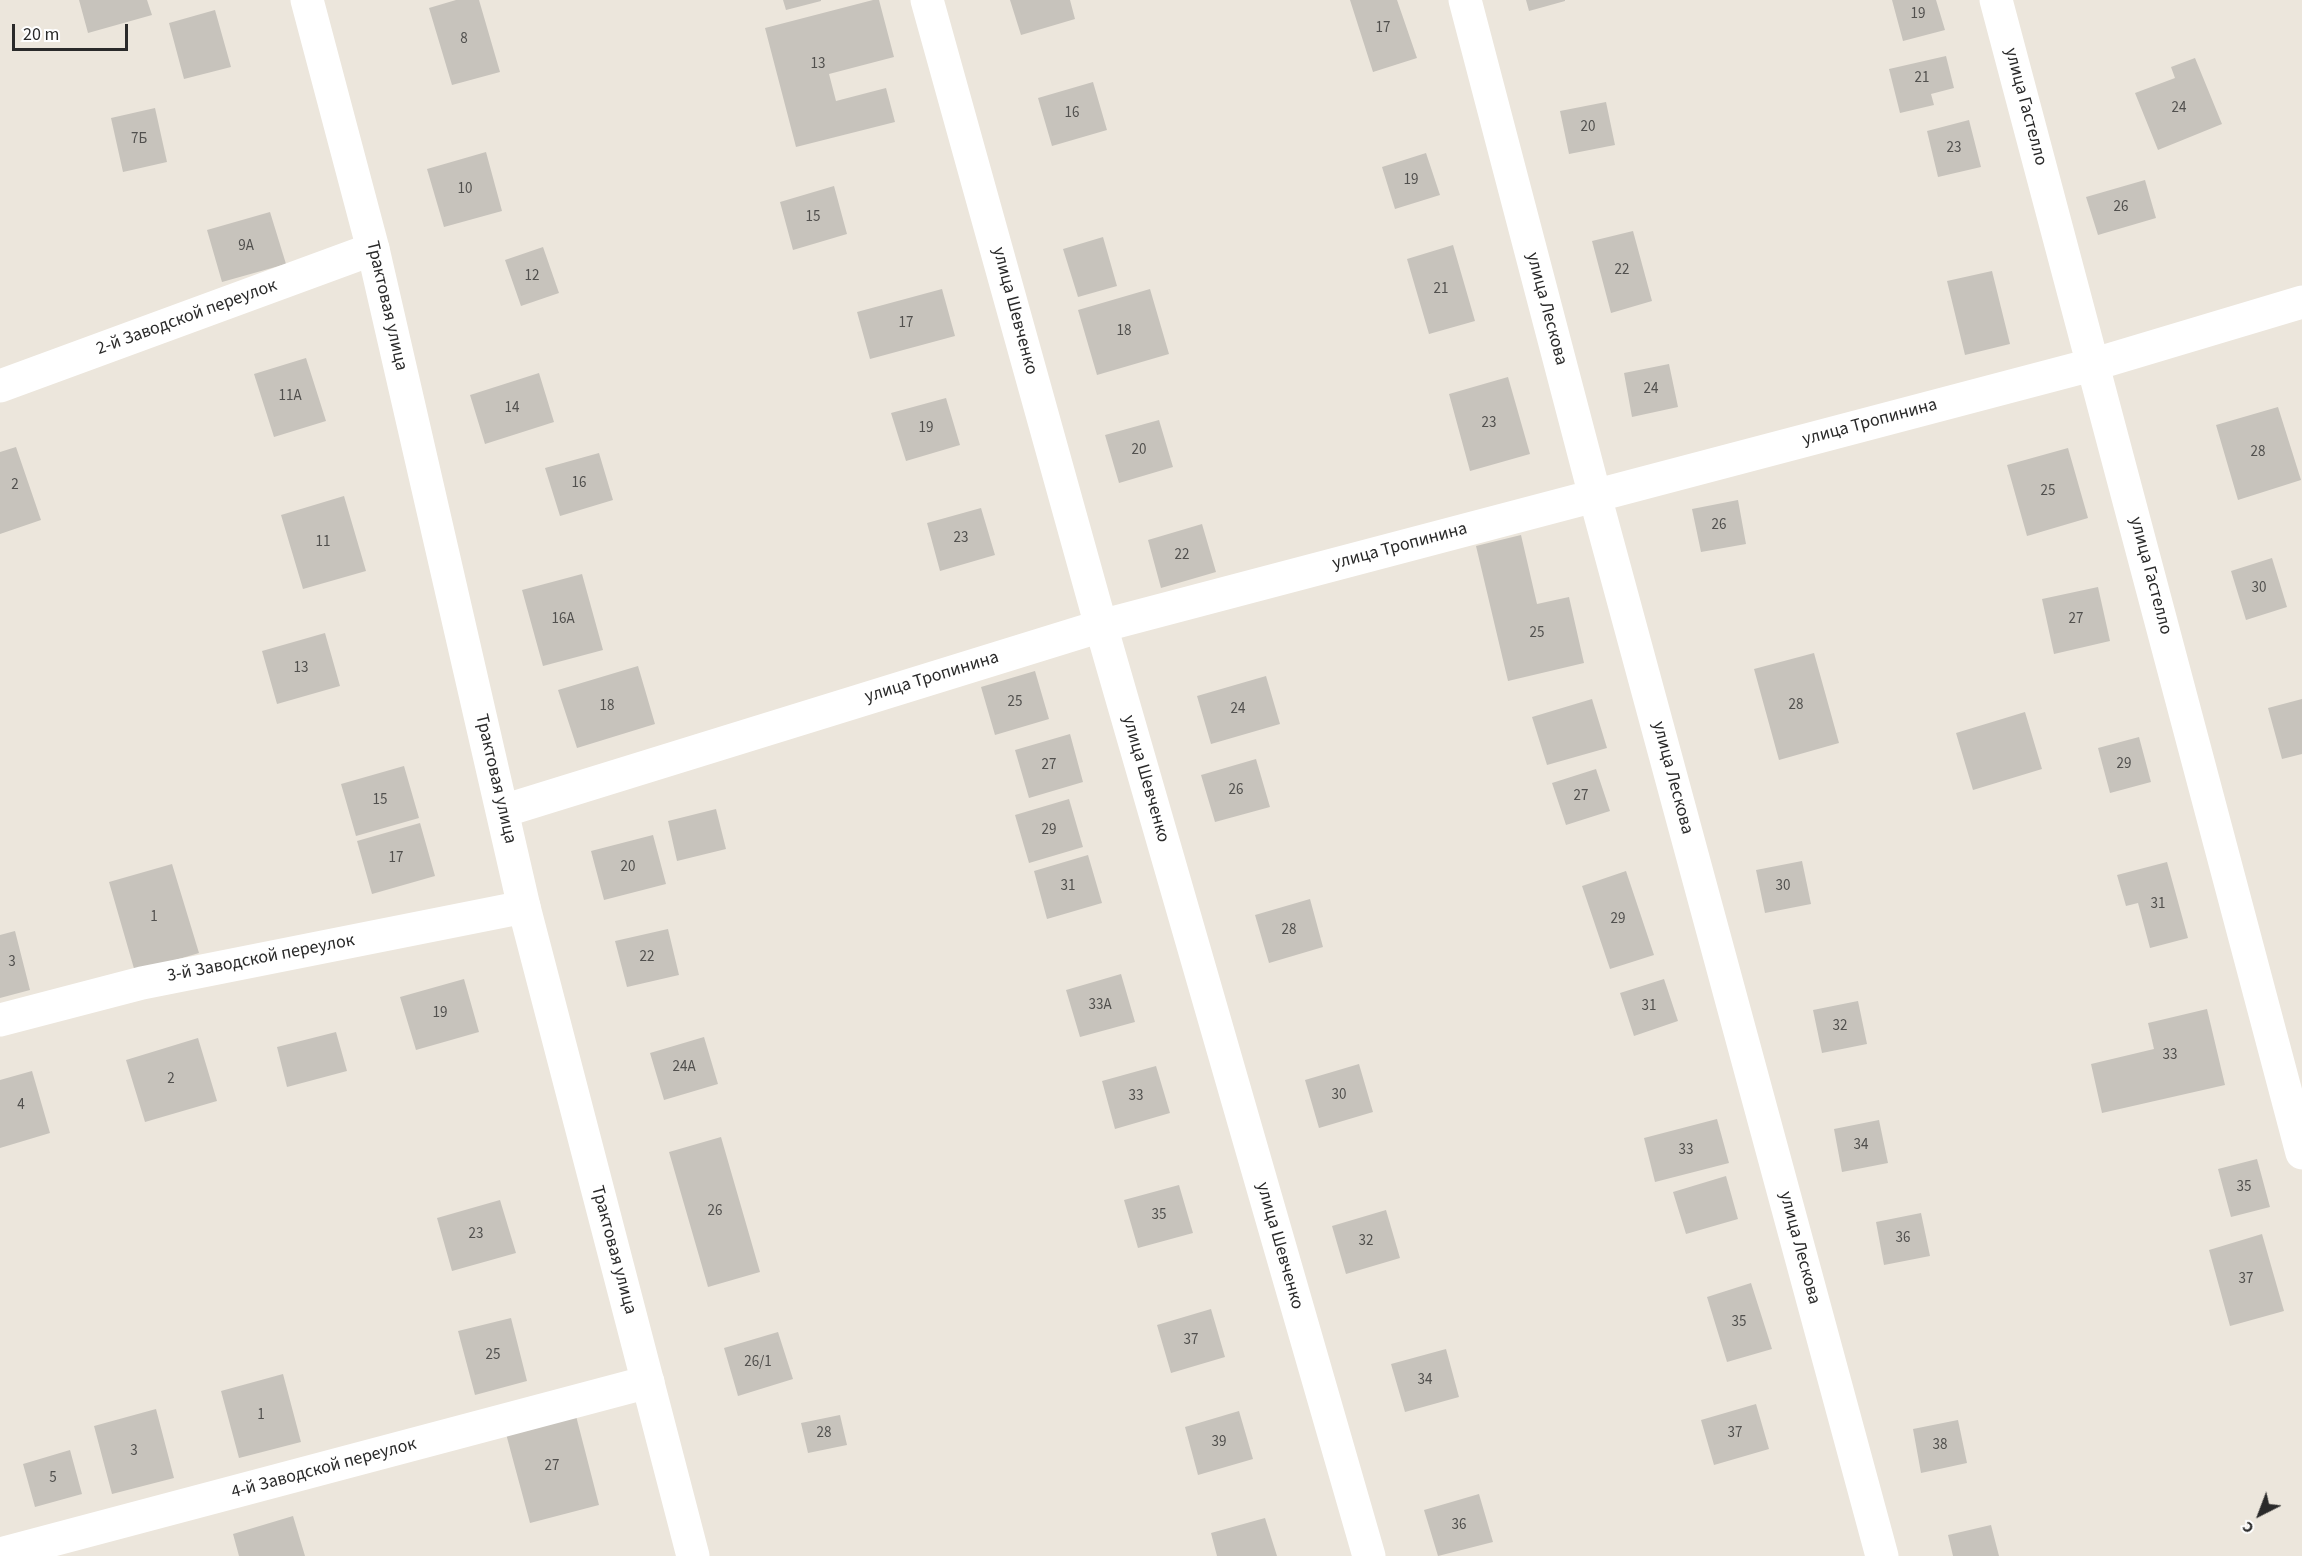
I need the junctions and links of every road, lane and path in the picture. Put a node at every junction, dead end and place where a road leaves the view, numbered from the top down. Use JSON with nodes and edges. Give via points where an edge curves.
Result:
{"nodes":[{"id":1,"x":307,"y":0,"type":"edge"},
{"id":2,"x":927,"y":0,"type":"edge"},
{"id":3,"x":1465,"y":0,"type":"edge"},
{"id":4,"x":1996,"y":0,"type":"edge"},
{"id":5,"x":373,"y":249,"type":"junction"},
{"id":6,"x":2302,"y":302,"type":"edge"},
{"id":7,"x":2095,"y":364,"type":"junction"},
{"id":8,"x":0,"y":386,"type":"edge"},
{"id":9,"x":1595,"y":496,"type":"junction"},
{"id":10,"x":1101,"y":626,"type":"junction"},
{"id":11,"x":503,"y":811,"type":"junction"},
{"id":12,"x":524,"y":907,"type":"junction"},
{"id":13,"x":0,"y":1020,"type":"edge"},
{"id":14,"x":2302,"y":1153,"type":"edge"},
{"id":15,"x":648,"y":1382,"type":"junction"},
{"id":16,"x":0,"y":1554,"type":"edge"},
{"id":17,"x":693,"y":1556,"type":"edge"},
{"id":18,"x":1369,"y":1556,"type":"edge"},
{"id":19,"x":1882,"y":1556,"type":"edge"}],
"edges":[{"from":1,"to":5,"type":"street","name":"Трактовая улица"},
{"from":2,"to":10,"type":"street","name":"улица Шевченко"},
{"from":3,"to":9,"type":"street","name":"улица Лескова"},
{"from":4,"to":7,"type":"street","name":"улица Гастелло"},
{"from":5,"to":8,"type":"street","name":"2-й Заводской переулок"},
{"from":5,"to":11,"type":"street","name":"Трактовая улица"},
{"from":6,"to":7,"type":"street","name":"улица Тропинина"},
{"from":7,"to":9,"type":"street","name":"улица Тропинина"},
{"from":7,"to":14,"type":"street","name":"улица Гастелло"},
{"from":9,"to":10,"type":"street","name":"улица Тропинина"},
{"from":9,"to":19,"type":"street","name":"улица Лескова"},
{"from":10,"to":11,"type":"street","name":"улица Тропинина"},
{"from":10,"to":18,"type":"street","name":"улица Шевченко"},
{"from":11,"to":12,"type":"street","name":"Трактовая улица"},
{"from":12,"to":13,"type":"street","name":"3-й Заводской переулок","via":[[142,983]]},
{"from":12,"to":15,"type":"street","name":"Трактовая улица"},
{"from":15,"to":16,"type":"street","name":"4-й Заводской переулок"},
{"from":15,"to":17,"type":"street","name":"Трактовая улица"}]}
